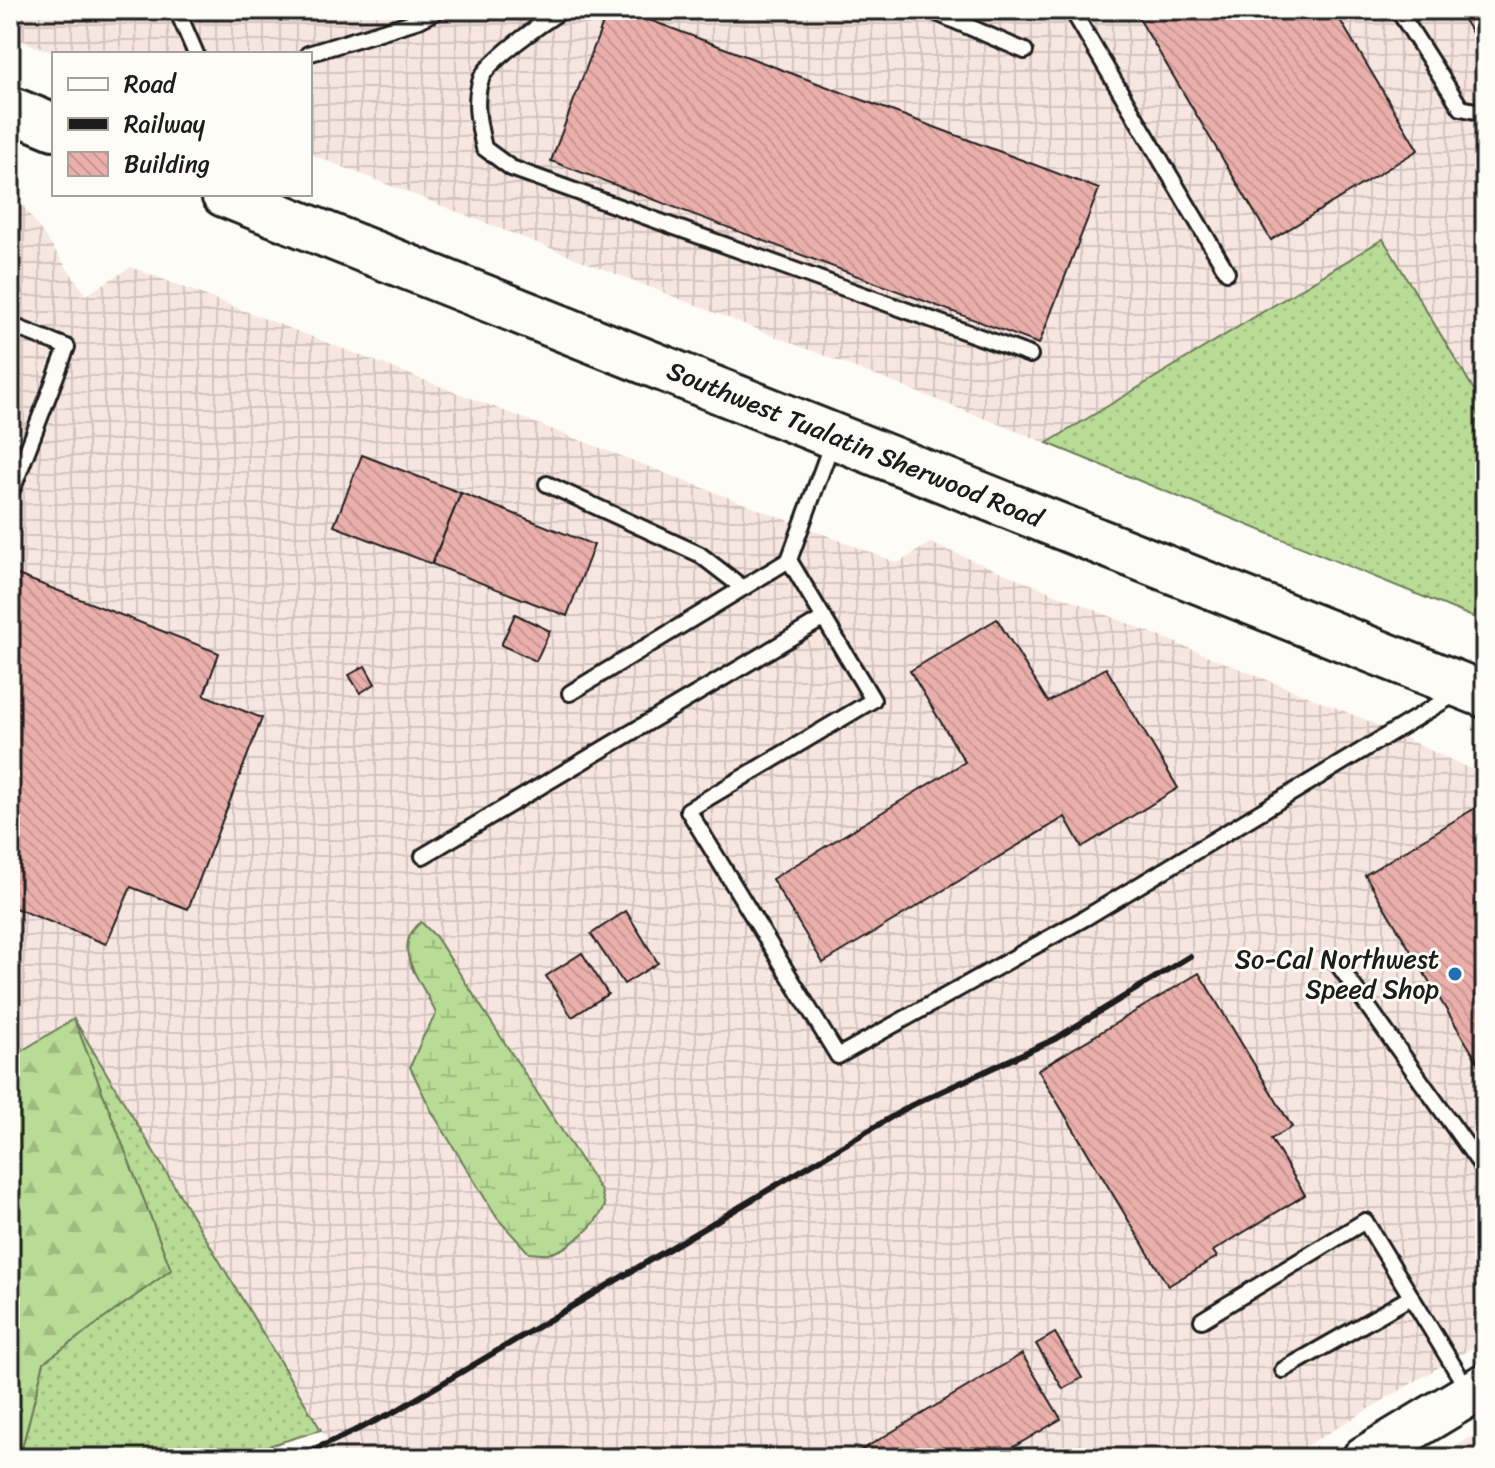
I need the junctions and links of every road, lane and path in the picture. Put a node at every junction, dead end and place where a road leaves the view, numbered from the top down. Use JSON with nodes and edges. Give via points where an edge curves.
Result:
{"nodes":[{"id":1,"x":177,"y":10,"type":"edge"},
{"id":2,"x":439,"y":10,"type":"edge"},
{"id":3,"x":562,"y":10,"type":"edge"},
{"id":4,"x":930,"y":10,"type":"edge"},
{"id":5,"x":1072,"y":10,"type":"edge"},
{"id":6,"x":1398,"y":10,"type":"edge"},
{"id":7,"x":1025,"y":51,"type":"dead end"},
{"id":8,"x":195,"y":52,"type":"edge"},
{"id":9,"x":312,"y":53,"type":"edge"},
{"id":10,"x":10,"y":109,"type":"edge"},
{"id":11,"x":1485,"y":113,"type":"edge"},
{"id":12,"x":52,"y":126,"type":"edge"},
{"id":13,"x":229,"y":196,"type":"edge"},
{"id":14,"x":1227,"y":272,"type":"dead end"},
{"id":15,"x":10,"y":325,"type":"edge"},
{"id":16,"x":1030,"y":355,"type":"dead end"},
{"id":17,"x":834,"y":436,"type":"junction"},
{"id":18,"x":547,"y":484,"type":"dead end"},
{"id":19,"x":10,"y":487,"type":"edge"},
{"id":20,"x":789,"y":560,"type":"junction"},
{"id":21,"x":743,"y":588,"type":"junction"},
{"id":22,"x":824,"y":618,"type":"junction"},
{"id":23,"x":1476,"y":691,"type":"edge"},
{"id":24,"x":570,"y":693,"type":"dead end"},
{"id":25,"x":423,"y":856,"type":"dead end"},
{"id":26,"x":1334,"y":959,"type":"dead end"},
{"id":27,"x":1485,"y":1171,"type":"edge"},
{"id":28,"x":1411,"y":1297,"type":"junction"},
{"id":29,"x":1202,"y":1320,"type":"dead end"},
{"id":30,"x":1283,"y":1370,"type":"dead end"},
{"id":31,"x":1478,"y":1390,"type":"edge"},
{"id":32,"x":1364,"y":1458,"type":"edge"}],
"edges":[{"from":1,"to":8,"type":"lane"},
{"from":2,"to":9,"type":"lane"},
{"from":3,"to":16,"type":"lane","via":[[481,76],[476,111],[484,148],[511,168]]},
{"from":4,"to":7,"type":"lane"},
{"from":5,"to":14,"type":"lane"},
{"from":6,"to":11,"type":"lane","via":[[1461,108]]},
{"from":10,"to":12,"type":"highway"},
{"from":13,"to":17,"type":"highway","name":"Southwest Tualatin Sherwood Road"},
{"from":15,"to":19,"type":"lane","via":[[67,347]]},
{"from":17,"to":20,"type":"lane"},
{"from":17,"to":23,"type":"highway","name":"Southwest Tualatin Sherwood Road"},
{"from":18,"to":21,"type":"lane","via":[[699,554]]},
{"from":20,"to":21,"type":"lane"},
{"from":20,"to":22,"type":"lane"},
{"from":21,"to":24,"type":"lane"},
{"from":22,"to":23,"type":"lane","via":[[873,700],[688,810],[838,1056]]},
{"from":22,"to":25,"type":"lane"},
{"from":26,"to":27,"type":"lane"},
{"from":28,"to":29,"type":"lane","via":[[1365,1221]]},
{"from":28,"to":30,"type":"lane"},
{"from":28,"to":31,"type":"lane"},
{"from":31,"to":32,"type":"street"}]}
